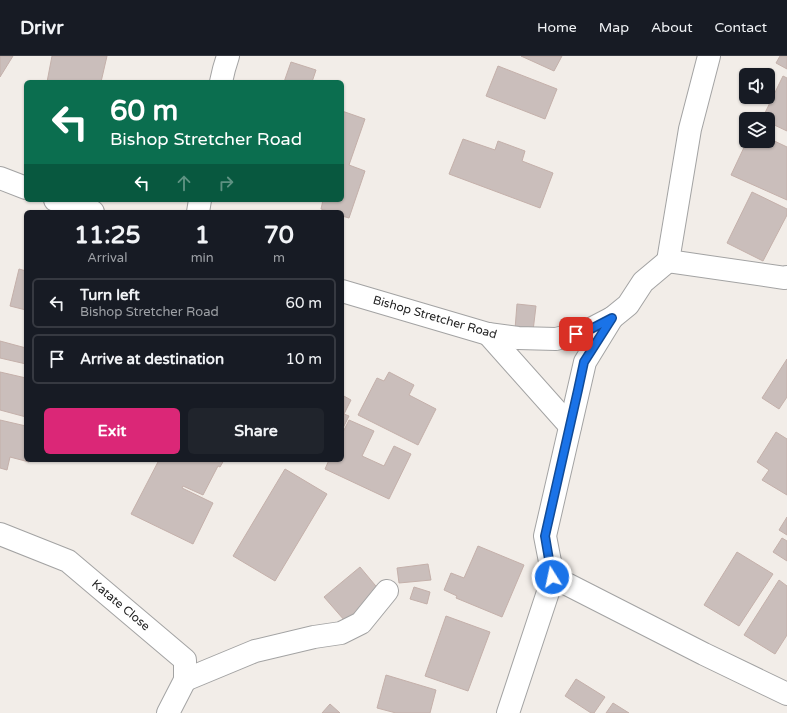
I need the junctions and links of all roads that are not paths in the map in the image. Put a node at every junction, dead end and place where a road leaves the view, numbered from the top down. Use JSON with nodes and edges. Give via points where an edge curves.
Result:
{"nodes":[{"id":1,"x":228,"y":56,"type":"edge"},
{"id":2,"x":709,"y":56,"type":"edge"},
{"id":3,"x":221,"y":80,"type":"edge"},
{"id":4,"x":0,"y":178,"type":"edge"},
{"id":5,"x":24,"y":187,"type":"edge"},
{"id":6,"x":61,"y":202,"type":"edge"},
{"id":7,"x":87,"y":210,"type":"edge"},
{"id":8,"x":668,"y":261,"type":"junction"},
{"id":9,"x":787,"y":277,"type":"edge"},
{"id":10,"x":344,"y":292,"type":"edge"},
{"id":11,"x":612,"y":318,"type":"junction"},
{"id":12,"x":488,"y":334,"type":"junction"},
{"id":13,"x":570,"y":426,"type":"junction"},
{"id":14,"x":0,"y":534,"type":"edge"},
{"id":15,"x":552,"y":577,"type":"junction"},
{"id":16,"x":387,"y":591,"type":"dead end"},
{"id":17,"x":185,"y":680,"type":"junction"},
{"id":18,"x":787,"y":694,"type":"edge"},
{"id":19,"x":168,"y":713,"type":"edge"},
{"id":20,"x":508,"y":713,"type":"edge"}],
"edges":[{"from":1,"to":3,"type":"street"},
{"from":2,"to":8,"type":"street","via":[[690,129]]},
{"from":4,"to":5,"type":"street"},
{"from":6,"to":7,"type":"street"},
{"from":8,"to":9,"type":"street"},
{"from":8,"to":11,"type":"street","name":"Bishop Stretcher Road","via":[[643,282],[628,305]]},
{"from":10,"to":12,"type":"street","name":"Bishop Stretcher Road"},
{"from":11,"to":12,"type":"street","name":"Bishop Stretcher Road","via":[[587,331],[556,339]]},
{"from":11,"to":13,"type":"street","via":[[584,362]]},
{"from":12,"to":13,"type":"street"},
{"from":13,"to":15,"type":"street","via":[[545,536]]},
{"from":14,"to":17,"type":"street","name":"Katate Close","via":[[68,561],[185,660]]},
{"from":15,"to":18,"type":"street"},
{"from":15,"to":20,"type":"street"},
{"from":16,"to":17,"type":"street","via":[[361,624],[341,633],[255,651]]},
{"from":17,"to":19,"type":"street","name":"Katate Close"}]}
